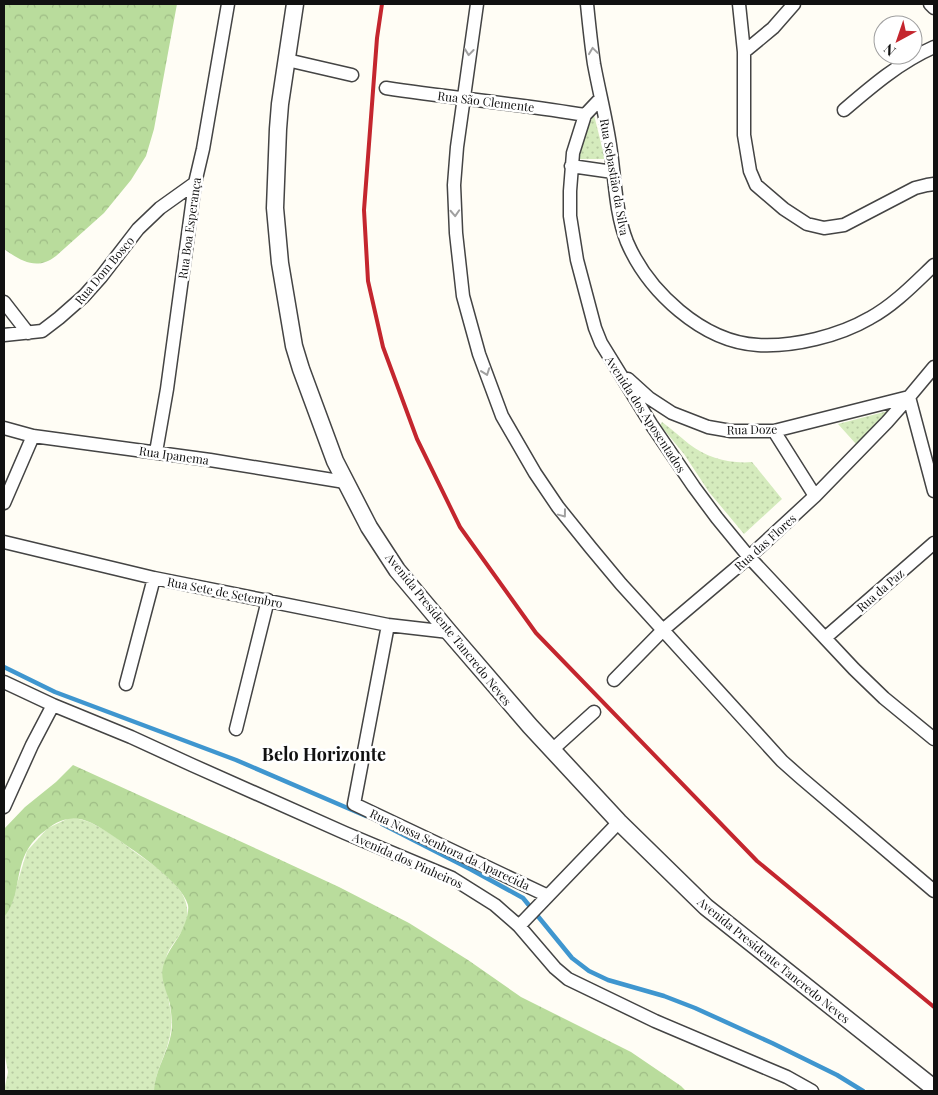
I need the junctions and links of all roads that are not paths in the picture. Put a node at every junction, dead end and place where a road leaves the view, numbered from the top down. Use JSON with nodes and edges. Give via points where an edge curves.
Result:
{"nodes":[{"id":1,"x":228,"y":4,"type":"edge"},
{"id":2,"x":296,"y":4,"type":"edge"},
{"id":3,"x":477,"y":4,"type":"edge"},
{"id":4,"x":587,"y":4,"type":"edge"},
{"id":5,"x":739,"y":4,"type":"edge"},
{"id":6,"x":794,"y":4,"type":"edge"},
{"id":7,"x":930,"y":4,"type":"edge"},
{"id":8,"x":934,"y":8,"type":"edge"},
{"id":9,"x":934,"y":47,"type":"edge"},
{"id":10,"x":744,"y":52,"type":"junction"},
{"id":11,"x":288,"y":60,"type":"junction"},
{"id":12,"x":352,"y":75,"type":"dead end"},
{"id":13,"x":386,"y":88,"type":"dead end"},
{"id":14,"x":601,"y":98,"type":"junction"},
{"id":15,"x":465,"y":99,"type":"junction"},
{"id":16,"x":844,"y":110,"type":"dead end"},
{"id":17,"x":585,"y":115,"type":"junction"},
{"id":18,"x":571,"y":166,"type":"junction"},
{"id":19,"x":613,"y":172,"type":"junction"},
{"id":20,"x":194,"y":183,"type":"junction"},
{"id":21,"x":934,"y":184,"type":"edge"},
{"id":22,"x":934,"y":265,"type":"edge"},
{"id":23,"x":4,"y":302,"type":"edge"},
{"id":24,"x":28,"y":333,"type":"junction"},
{"id":25,"x":4,"y":335,"type":"edge"},
{"id":26,"x":612,"y":363,"type":"junction"},
{"id":27,"x":934,"y":367,"type":"edge"},
{"id":28,"x":909,"y":397,"type":"junction"},
{"id":29,"x":4,"y":428,"type":"edge"},
{"id":30,"x":774,"y":431,"type":"junction"},
{"id":31,"x":33,"y":436,"type":"junction"},
{"id":32,"x":156,"y":452,"type":"junction"},
{"id":33,"x":345,"y":482,"type":"junction"},
{"id":34,"x":934,"y":491,"type":"edge"},
{"id":35,"x":815,"y":496,"type":"junction"},
{"id":36,"x":4,"y":504,"type":"edge"},
{"id":37,"x":4,"y":542,"type":"edge"},
{"id":38,"x":934,"y":543,"type":"edge"},
{"id":39,"x":749,"y":557,"type":"junction"},
{"id":40,"x":154,"y":578,"type":"junction"},
{"id":41,"x":268,"y":600,"type":"junction"},
{"id":42,"x":388,"y":624,"type":"junction"},
{"id":43,"x":664,"y":629,"type":"junction"},
{"id":44,"x":448,"y":632,"type":"junction"},
{"id":45,"x":825,"y":638,"type":"junction"},
{"id":46,"x":614,"y":680,"type":"dead end"},
{"id":47,"x":4,"y":682,"type":"edge"},
{"id":48,"x":126,"y":684,"type":"dead end"},
{"id":49,"x":53,"y":706,"type":"junction"},
{"id":50,"x":594,"y":712,"type":"dead end"},
{"id":51,"x":236,"y":729,"type":"dead end"},
{"id":52,"x":934,"y":739,"type":"edge"},
{"id":53,"x":552,"y":750,"type":"junction"},
{"id":54,"x":4,"y":807,"type":"edge"},
{"id":55,"x":619,"y":822,"type":"junction"},
{"id":56,"x":934,"y":891,"type":"edge"},
{"id":57,"x":544,"y":900,"type":"junction"},
{"id":58,"x":522,"y":923,"type":"junction"},
{"id":59,"x":933,"y":1086,"type":"edge"},
{"id":60,"x":812,"y":1091,"type":"edge"}],
"edges":[{"from":1,"to":20,"type":"street","name":"Rua Boa Esperança"},
{"from":2,"to":11,"type":"street","name":"Avenida Presidente Tancredo Neves"},
{"from":3,"to":15,"type":"street","one_way":true},
{"from":14,"to":4,"type":"street","one_way":true},
{"from":5,"to":10,"type":"street"},
{"from":6,"to":10,"type":"street","via":[[774,28]]},
{"from":7,"to":8,"type":"street"},
{"from":9,"to":16,"type":"street","via":[[878,81]]},
{"from":10,"to":21,"type":"street","via":[[744,134],[750,171],[756,185],[792,214],[807,224],[824,228],[844,225],[915,188]]},
{"from":11,"to":12,"type":"street"},
{"from":11,"to":33,"type":"street","name":"Avenida Presidente Tancredo Neves","via":[[280,104],[276,159],[275,208],[280,263],[294,346]]},
{"from":13,"to":15,"type":"street","name":"Rua São Clemente"},
{"from":14,"to":17,"type":"street","name":"Avenida dos Aposentados"},
{"from":14,"to":19,"type":"street","name":"Rua Sebastião da Silva"},
{"from":15,"to":17,"type":"street","name":"Rua São Clemente"},
{"from":15,"to":43,"type":"street","one_way":true,"via":[[454,185],[462,296],[502,416],[558,507],[621,584]]},
{"from":17,"to":18,"type":"street","name":"Avenida dos Aposentados"},
{"from":18,"to":19,"type":"street"},
{"from":18,"to":26,"type":"street","name":"Avenida dos Aposentados","via":[[570,216],[577,260],[595,328]]},
{"from":19,"to":22,"type":"street","name":"Rua Sebastião da Silva","via":[[626,240],[654,284],[665,299],[696,323],[712,333],[735,340],[756,345],[786,344],[852,327],[885,309]]},
{"from":20,"to":24,"type":"street","name":"Rua Dom Bosco","via":[[138,229],[101,277],[73,306],[42,331]]},
{"from":20,"to":32,"type":"street","name":"Rua Boa Esperança"},
{"from":23,"to":24,"type":"street"},
{"from":24,"to":25,"type":"street","name":"Rua Dom Bosco"},
{"from":26,"to":30,"type":"street","name":"Rua Doze","via":[[649,398],[686,419],[718,430]]},
{"from":26,"to":39,"type":"street","name":"Avenida dos Aposentados","via":[[694,487]]},
{"from":27,"to":28,"type":"street","name":"Rua das Flores"},
{"from":28,"to":30,"type":"street","name":"Rua Doze"},
{"from":28,"to":34,"type":"street"},
{"from":28,"to":35,"type":"street","name":"Rua das Flores"},
{"from":29,"to":31,"type":"street","name":"Rua Ipanema"},
{"from":30,"to":35,"type":"street"},
{"from":31,"to":32,"type":"street","name":"Rua Ipanema"},
{"from":31,"to":36,"type":"street"},
{"from":32,"to":33,"type":"street","name":"Rua Ipanema"},
{"from":33,"to":44,"type":"street","name":"Avenida Presidente Tancredo Neves","via":[[369,527],[398,570]]},
{"from":35,"to":39,"type":"street","name":"Rua das Flores"},
{"from":37,"to":40,"type":"street","name":"Rua Sete de Setembro"},
{"from":38,"to":45,"type":"street","name":"Rua da Paz"},
{"from":39,"to":43,"type":"street","name":"Rua das Flores"},
{"from":39,"to":45,"type":"street","name":"Avenida dos Aposentados"},
{"from":40,"to":41,"type":"street","name":"Rua Sete de Setembro"},
{"from":40,"to":48,"type":"street"},
{"from":41,"to":42,"type":"street","name":"Rua Sete de Setembro"},
{"from":41,"to":51,"type":"street"},
{"from":42,"to":44,"type":"street","name":"Rua Sete de Setembro"},
{"from":42,"to":57,"type":"street","name":"Rua Nossa Senhora da Aparecida","via":[[354,804]]},
{"from":43,"to":46,"type":"street","name":"Rua das Flores"},
{"from":43,"to":56,"type":"street","via":[[782,761]]},
{"from":44,"to":53,"type":"street","name":"Avenida Presidente Tancredo Neves"},
{"from":45,"to":52,"type":"street","name":"Avenida dos Aposentados","via":[[884,698]]},
{"from":47,"to":49,"type":"street","name":"Avenida dos Pinheiros"},
{"from":49,"to":54,"type":"street"},
{"from":49,"to":58,"type":"street","name":"Avenida dos Pinheiros","via":[[452,878]]},
{"from":50,"to":53,"type":"street"},
{"from":53,"to":55,"type":"street","name":"Avenida Presidente Tancredo Neves"},
{"from":55,"to":57,"type":"street"},
{"from":55,"to":59,"type":"street","name":"Avenida Presidente Tancredo Neves","via":[[706,907]]},
{"from":57,"to":58,"type":"street"},
{"from":58,"to":60,"type":"street","name":"Avenida dos Pinheiros","via":[[555,968],[568,979]]}]}
